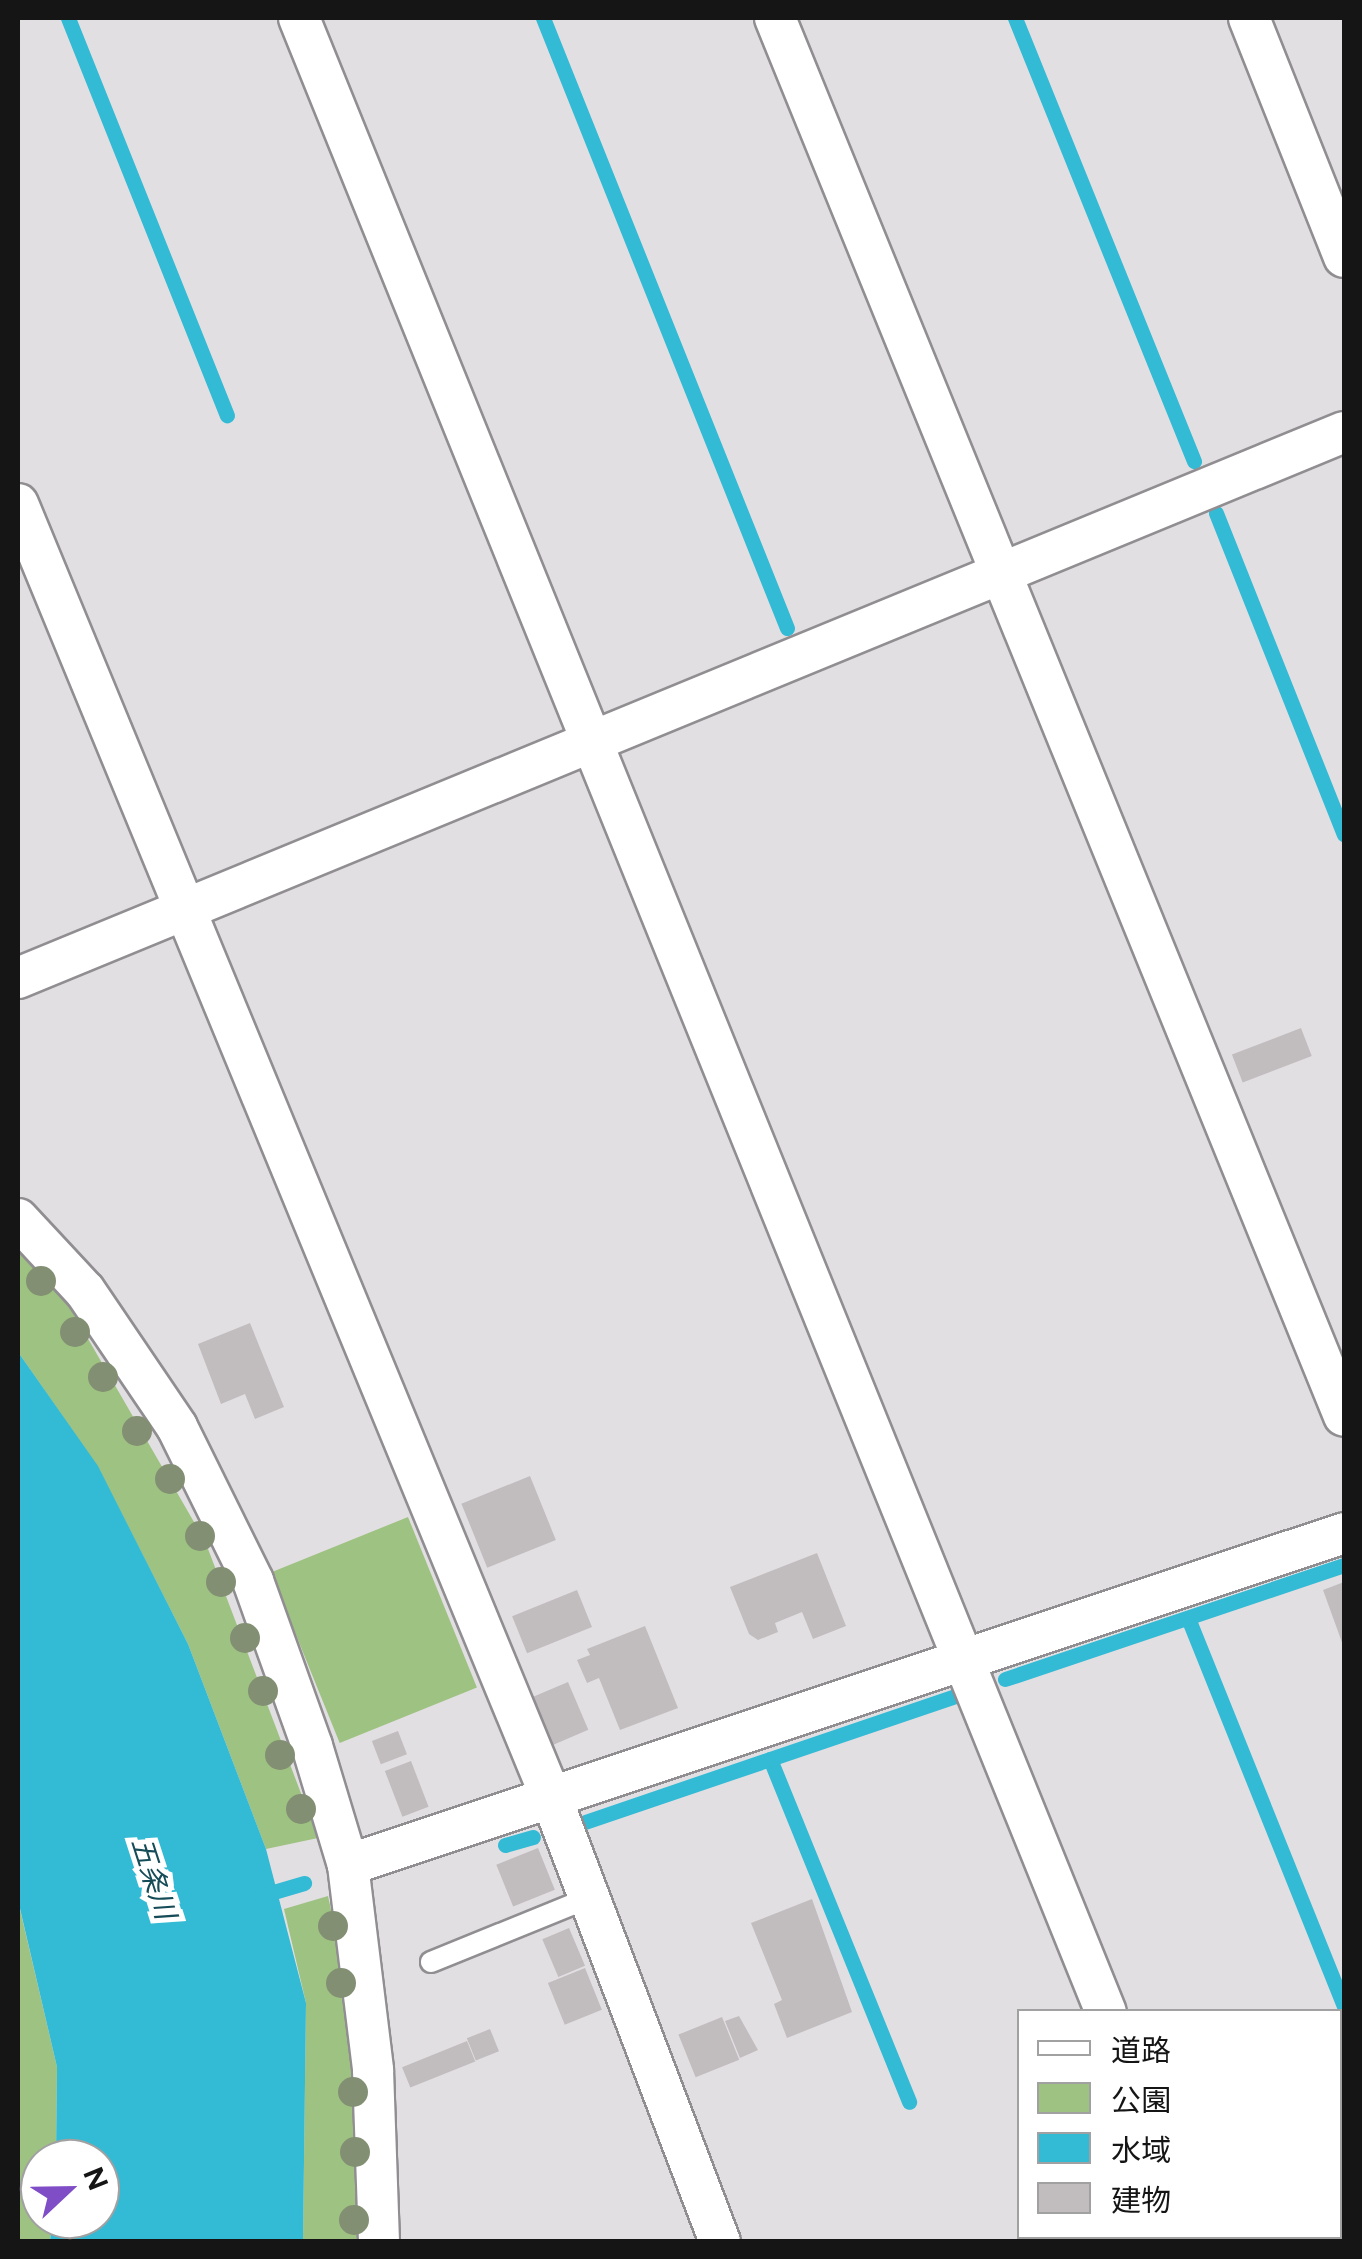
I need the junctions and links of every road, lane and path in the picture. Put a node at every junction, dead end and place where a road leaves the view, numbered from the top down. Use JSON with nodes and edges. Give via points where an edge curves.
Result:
{"nodes":[{"id":1,"x":299,"y":18,"type":"edge"},
{"id":2,"x":776,"y":18,"type":"edge"},
{"id":3,"x":1249,"y":18,"type":"edge"},
{"id":4,"x":1344,"y":257,"type":"edge"},
{"id":5,"x":1344,"y":432,"type":"edge"},
{"id":6,"x":18,"y":504,"type":"edge"},
{"id":7,"x":1001,"y":574,"type":"junction"},
{"id":8,"x":592,"y":742,"type":"junction"},
{"id":9,"x":181,"y":911,"type":"junction"},
{"id":10,"x":18,"y":978,"type":"edge"},
{"id":11,"x":18,"y":1219,"type":"edge"},
{"id":12,"x":1344,"y":1416,"type":"edge"},
{"id":13,"x":1344,"y":1533,"type":"edge"},
{"id":14,"x":966,"y":1659,"type":"junction"},
{"id":15,"x":551,"y":1798,"type":"junction"},
{"id":16,"x":348,"y":1865,"type":"junction"},
{"id":17,"x":589,"y":1898,"type":"junction"},
{"id":18,"x":431,"y":1962,"type":"dead end"},
{"id":19,"x":1105,"y":2009,"type":"edge"},
{"id":20,"x":380,"y":2242,"type":"edge"},
{"id":21,"x":720,"y":2242,"type":"edge"}],
"edges":[{"from":1,"to":8,"type":"street"},
{"from":2,"to":7,"type":"street"},
{"from":3,"to":4,"type":"street"},
{"from":5,"to":7,"type":"street"},
{"from":6,"to":9,"type":"street"},
{"from":7,"to":8,"type":"street"},
{"from":7,"to":12,"type":"street"},
{"from":8,"to":9,"type":"street"},
{"from":8,"to":14,"type":"street"},
{"from":9,"to":10,"type":"street"},
{"from":9,"to":15,"type":"street"},
{"from":11,"to":16,"type":"street","via":[[85,1291],[177,1426],[253,1581]]},
{"from":13,"to":14,"type":"street"},
{"from":14,"to":15,"type":"street"},
{"from":14,"to":19,"type":"street"},
{"from":15,"to":16,"type":"street"},
{"from":15,"to":17,"type":"street"},
{"from":16,"to":20,"type":"street","via":[[372,2070]]},
{"from":17,"to":18,"type":"lane"},
{"from":17,"to":21,"type":"street"}]}
